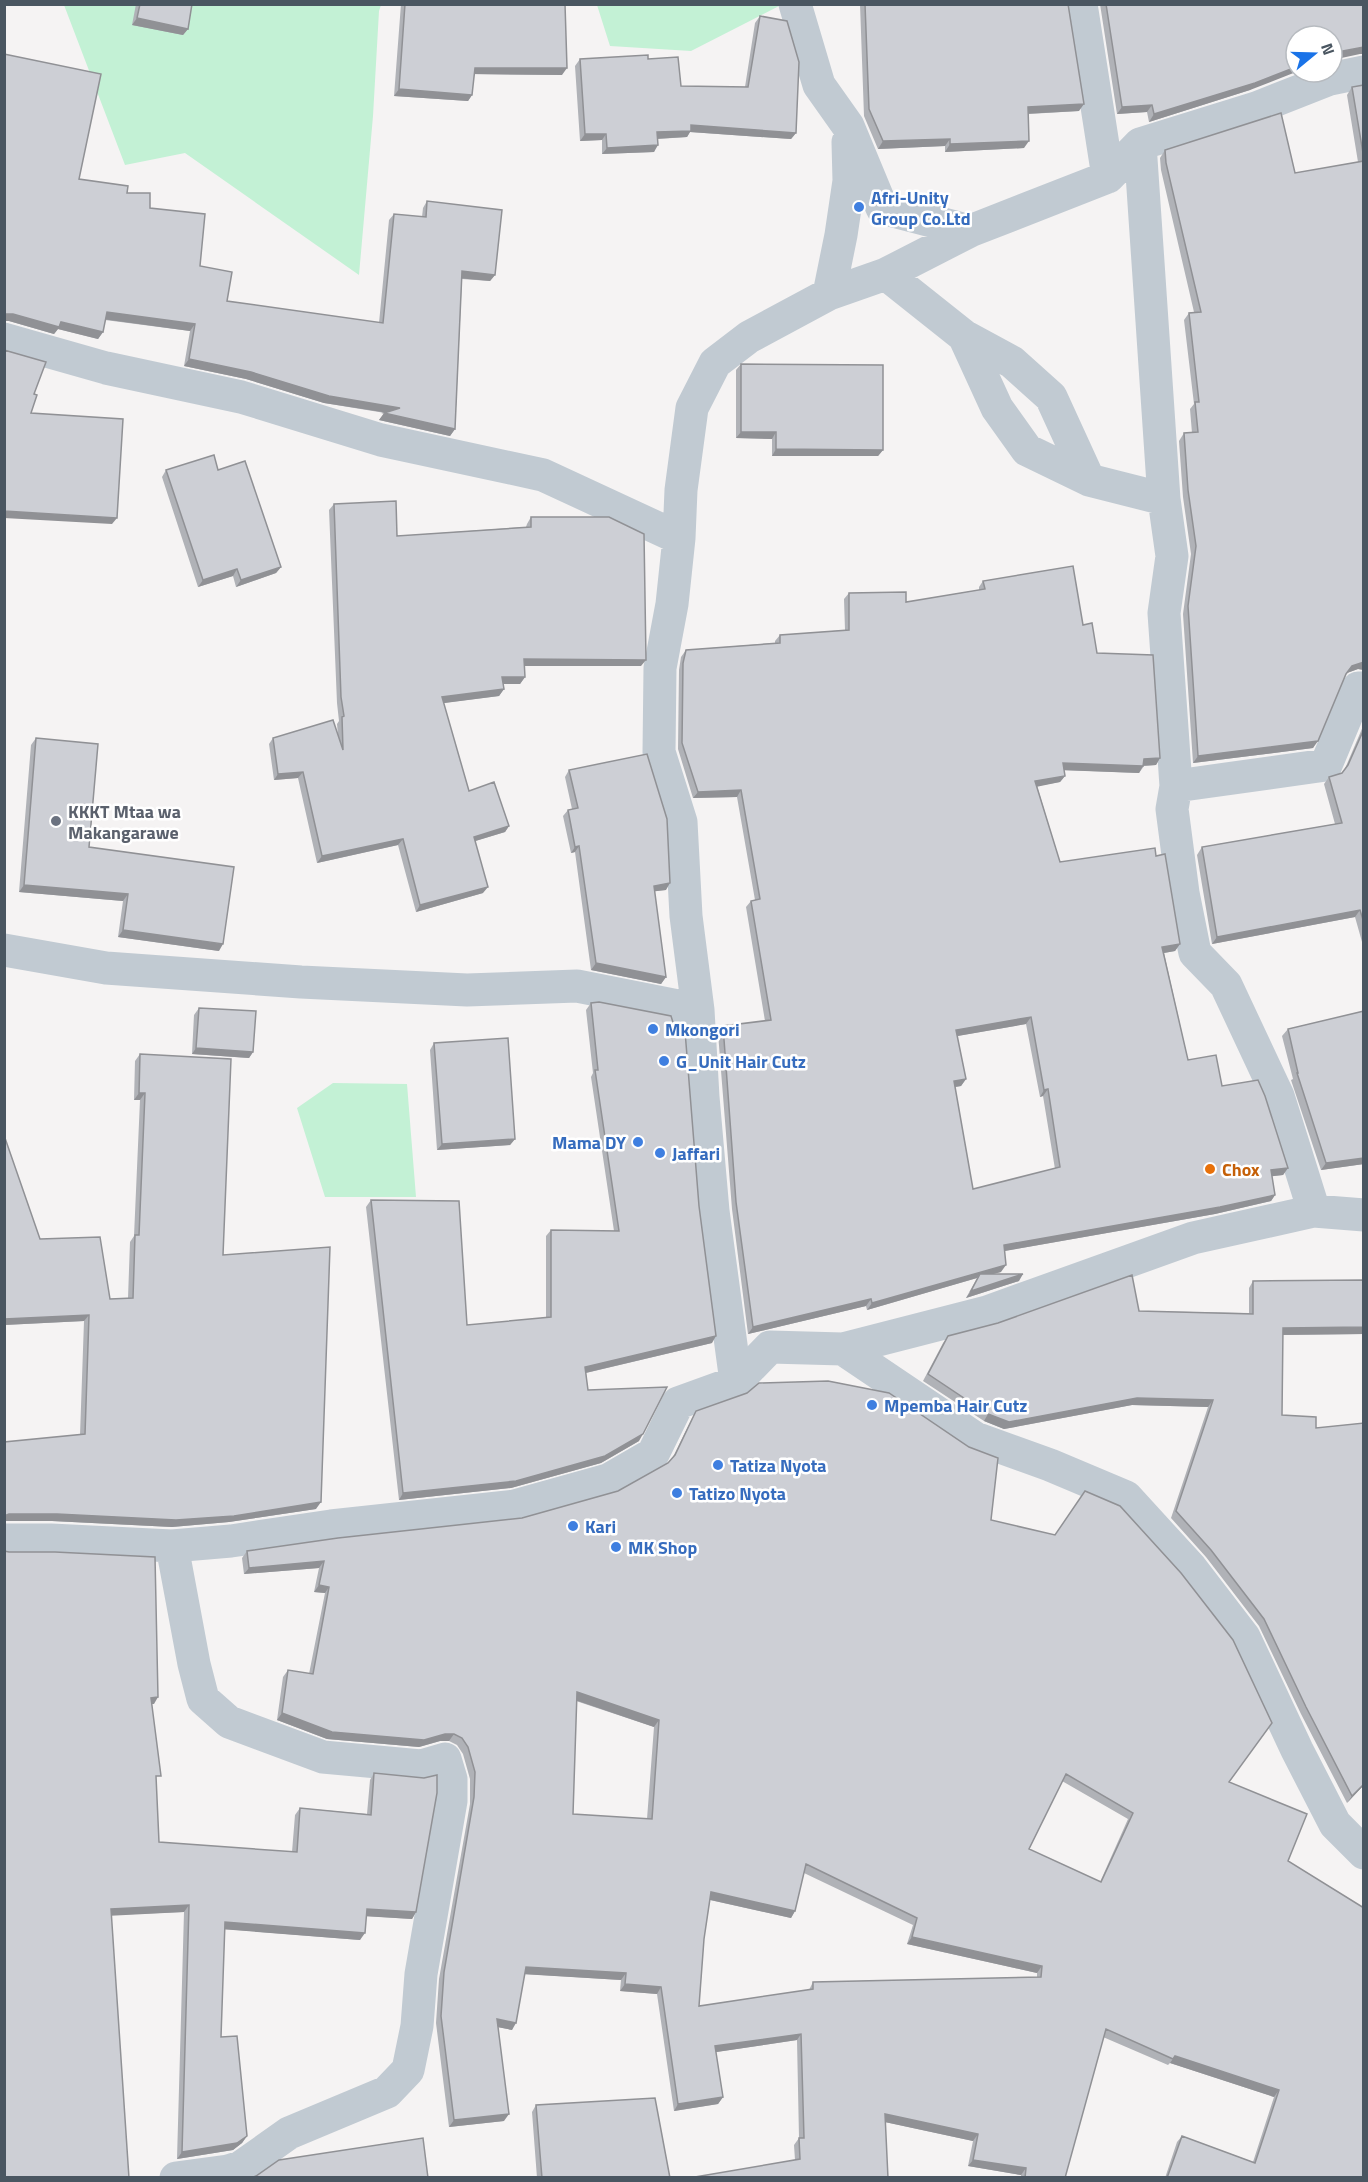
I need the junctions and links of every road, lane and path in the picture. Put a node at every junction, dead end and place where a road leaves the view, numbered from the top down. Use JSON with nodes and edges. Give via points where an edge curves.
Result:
{"nodes":[{"id":1,"x":795,"y":4,"type":"edge"},
{"id":2,"x":1081,"y":4,"type":"edge"},
{"id":3,"x":1364,"y":72,"type":"edge"},
{"id":4,"x":848,"y":126,"type":"junction"},
{"id":5,"x":1140,"y":144,"type":"junction"},
{"id":6,"x":1108,"y":177,"type":"junction"},
{"id":7,"x":970,"y":231,"type":"junction"},
{"id":8,"x":886,"y":274,"type":"junction"},
{"id":9,"x":829,"y":294,"type":"junction"},
{"id":10,"x":964,"y":336,"type":"junction"},
{"id":11,"x":4,"y":339,"type":"edge"},
{"id":12,"x":1089,"y":480,"type":"junction"},
{"id":13,"x":1164,"y":499,"type":"junction"},
{"id":14,"x":679,"y":538,"type":"junction"},
{"id":15,"x":1364,"y":688,"type":"edge"},
{"id":16,"x":1176,"y":786,"type":"junction"},
{"id":17,"x":4,"y":950,"type":"edge"},
{"id":18,"x":698,"y":1010,"type":"junction"},
{"id":19,"x":1314,"y":1211,"type":"junction"},
{"id":20,"x":1364,"y":1215,"type":"edge"},
{"id":21,"x":843,"y":1349,"type":"junction"},
{"id":22,"x":736,"y":1382,"type":"junction"},
{"id":23,"x":4,"y":1540,"type":"edge"},
{"id":24,"x":172,"y":1546,"type":"junction"},
{"id":25,"x":1364,"y":1853,"type":"edge"},
{"id":26,"x":176,"y":2178,"type":"edge"}],
"edges":[{"from":1,"to":4,"type":"street","via":[[819,85]]},
{"from":2,"to":6,"type":"street"},
{"from":3,"to":5,"type":"street","via":[[1330,79],[1256,108]]},
{"from":4,"to":7,"type":"street","via":[[882,208]]},
{"from":4,"to":9,"type":"street","via":[[849,182]]},
{"from":5,"to":6,"type":"street"},
{"from":5,"to":13,"type":"street"},
{"from":6,"to":7,"type":"street"},
{"from":7,"to":8,"type":"street"},
{"from":8,"to":9,"type":"street"},
{"from":8,"to":10,"type":"street"},
{"from":9,"to":14,"type":"street","via":[[749,337],[715,363],[692,408]]},
{"from":10,"to":12,"type":"street","via":[[1012,362],[1051,398]]},
{"from":10,"to":12,"type":"street","via":[[997,408],[1027,450]]},
{"from":11,"to":14,"type":"street","via":[[106,368],[241,397],[381,440],[543,475]]},
{"from":12,"to":13,"type":"street"},
{"from":13,"to":16,"type":"street","via":[[1172,556],[1164,613]]},
{"from":14,"to":18,"type":"street","via":[[660,668],[659,752],[681,822],[686,916]]},
{"from":15,"to":16,"type":"street","via":[[1358,688],[1326,765]]},
{"from":16,"to":19,"type":"street","via":[[1172,809],[1195,953],[1226,985],[1273,1086]]},
{"from":17,"to":18,"type":"street","via":[[106,968],[301,982],[467,990],[577,986]]},
{"from":18,"to":22,"type":"street","via":[[713,1211]]},
{"from":19,"to":20,"type":"street"},
{"from":19,"to":21,"type":"street","via":[[1193,1238],[987,1312]]},
{"from":21,"to":22,"type":"street","via":[[770,1347]]},
{"from":21,"to":25,"type":"street","via":[[975,1438],[1126,1497],[1191,1568],[1244,1637],[1335,1824]]},
{"from":22,"to":24,"type":"street","via":[[678,1403],[653,1454],[608,1480],[515,1506]]},
{"from":23,"to":24,"type":"street"},
{"from":24,"to":26,"type":"street","via":[[203,1699],[229,1722],[322,1757],[421,1766],[445,1759],[451,1779],[451,1802],[408,2070],[387,2092],[290,2133],[241,2167]]}]}
